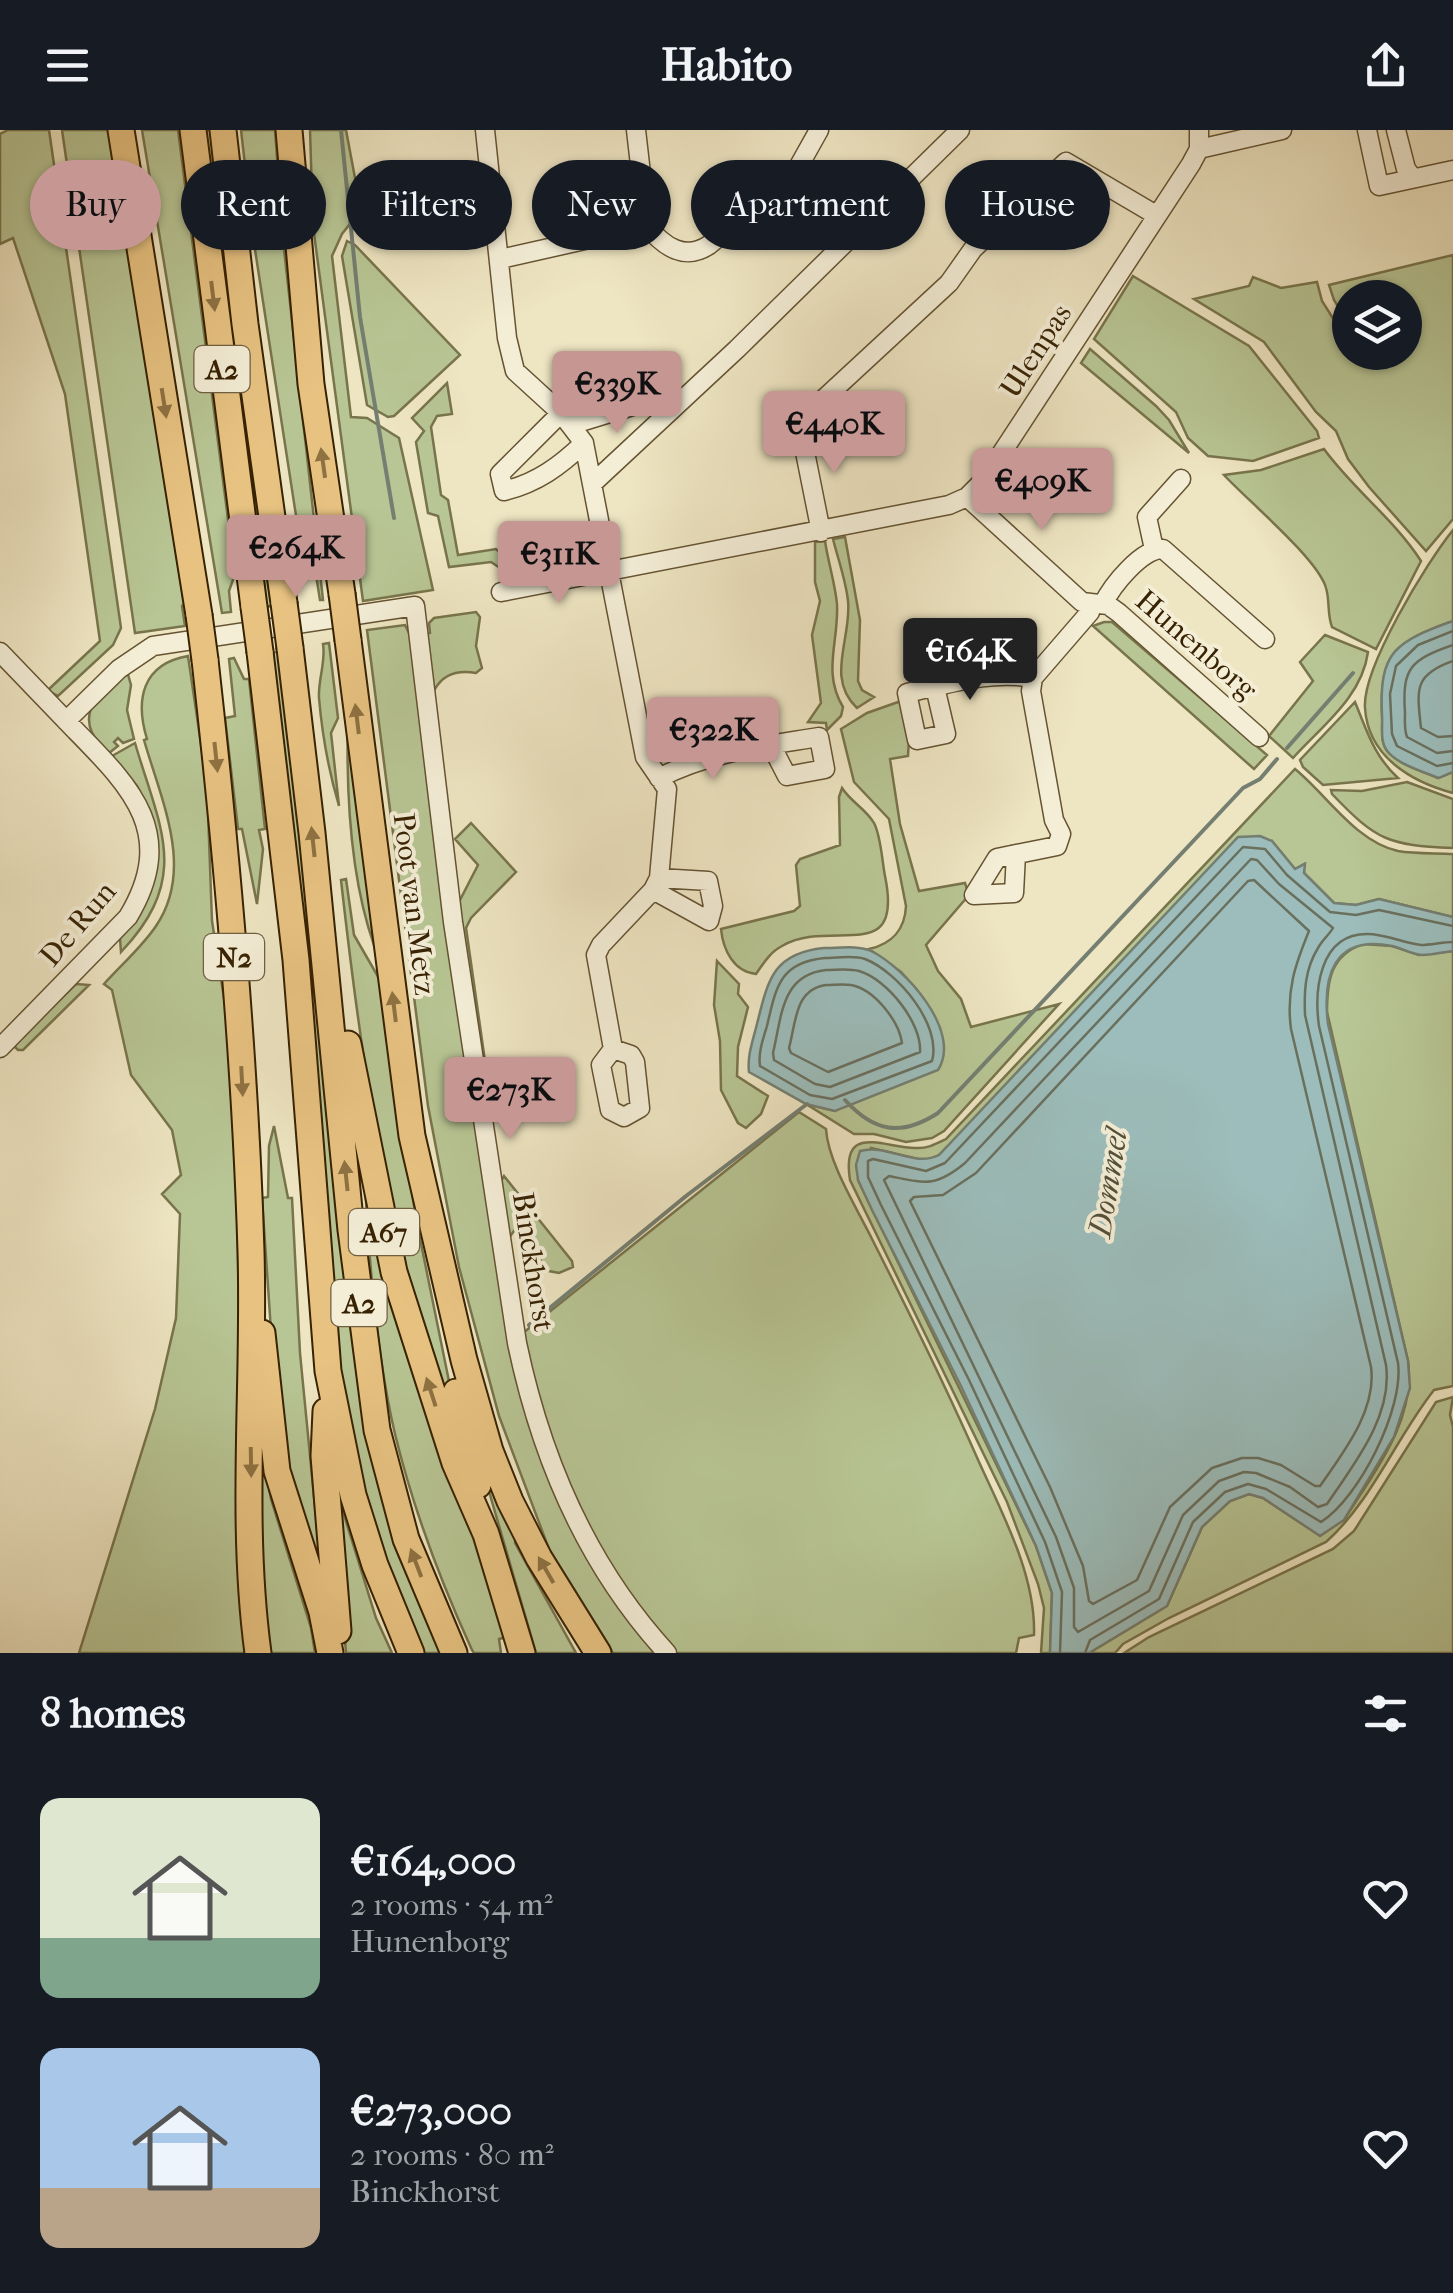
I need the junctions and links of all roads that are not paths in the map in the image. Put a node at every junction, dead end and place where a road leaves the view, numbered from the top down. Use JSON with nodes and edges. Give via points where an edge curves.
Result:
{"nodes":[{"id":1,"x":121,"y":130,"type":"edge"},
{"id":2,"x":193,"y":130,"type":"edge"},
{"id":3,"x":223,"y":130,"type":"edge"},
{"id":4,"x":289,"y":130,"type":"edge"},
{"id":5,"x":304,"y":130,"type":"edge"},
{"id":6,"x":485,"y":130,"type":"edge"},
{"id":7,"x":636,"y":130,"type":"edge"},
{"id":8,"x":819,"y":130,"type":"edge"},
{"id":9,"x":960,"y":130,"type":"edge"},
{"id":10,"x":1282,"y":130,"type":"edge"},
{"id":11,"x":1367,"y":130,"type":"edge"},
{"id":12,"x":1396,"y":130,"type":"edge"},
{"id":13,"x":1199,"y":139,"type":"edge"},
{"id":14,"x":291,"y":160,"type":"edge"},
{"id":15,"x":299,"y":160,"type":"edge"},
{"id":16,"x":640,"y":160,"type":"edge"},
{"id":17,"x":1453,"y":170,"type":"edge"},
{"id":18,"x":1412,"y":177,"type":"junction"},
{"id":19,"x":1156,"y":215,"type":"junction"},
{"id":20,"x":671,"y":247,"type":"edge"},
{"id":21,"x":299,"y":250,"type":"edge"},
{"id":22,"x":537,"y":250,"type":"edge"},
{"id":23,"x":500,"y":258,"type":"junction"},
{"id":24,"x":649,"y":401,"type":"dead end"},
{"id":25,"x":566,"y":419,"type":"junction"},
{"id":26,"x":584,"y":443,"type":"junction"},
{"id":27,"x":1182,"y":479,"type":"dead end"},
{"id":28,"x":592,"y":484,"type":"junction"},
{"id":29,"x":967,"y":497,"type":"junction"},
{"id":30,"x":821,"y":532,"type":"junction"},
{"id":31,"x":1154,"y":549,"type":"junction"},
{"id":32,"x":609,"y":572,"type":"junction"},
{"id":33,"x":501,"y":592,"type":"dead end"},
{"id":34,"x":1097,"y":604,"type":"junction"},
{"id":35,"x":1266,"y":640,"type":"dead end"},
{"id":36,"x":0,"y":652,"type":"edge"},
{"id":37,"x":1034,"y":678,"type":"junction"},
{"id":38,"x":935,"y":687,"type":"dead end"},
{"id":39,"x":66,"y":721,"type":"junction"},
{"id":40,"x":1260,"y":738,"type":"dead end"},
{"id":41,"x":771,"y":745,"type":"dead end"},
{"id":42,"x":660,"y":778,"type":"junction"},
{"id":43,"x":1016,"y":854,"type":"dead end"},
{"id":44,"x":322,"y":940,"type":"junction"},
{"id":45,"x":0,"y":1048,"type":"edge"},
{"id":46,"x":613,"y":1050,"type":"dead end"},
{"id":47,"x":426,"y":1207,"type":"junction"},
{"id":48,"x":251,"y":1254,"type":"junction"},
{"id":49,"x":328,"y":1372,"type":"junction"},
{"id":50,"x":486,"y":1534,"type":"junction"},
{"id":51,"x":258,"y":1653,"type":"edge"},
{"id":52,"x":334,"y":1653,"type":"edge"},
{"id":53,"x":412,"y":1653,"type":"edge"},
{"id":54,"x":454,"y":1653,"type":"edge"},
{"id":55,"x":522,"y":1653,"type":"edge"},
{"id":56,"x":598,"y":1653,"type":"edge"},
{"id":57,"x":667,"y":1653,"type":"edge"}],
"edges":[{"from":1,"to":48,"type":"highway","number":"N2","one_way":true,"bridge":true,"via":[[206,660],[227,866]]},
{"from":2,"to":49,"type":"highway","number":"A2","one_way":true,"bridge":true,"via":[[296,960]]},
{"from":44,"to":3,"type":"highway","number":"A2","one_way":true,"bridge":true},
{"from":4,"to":14,"type":"highway","name":"Poot van Metz"},
{"from":5,"to":15,"type":"highway"},
{"from":6,"to":23,"type":"street"},
{"from":7,"to":16,"type":"street"},
{"from":8,"to":20,"type":"street","via":[[796,173],[697,253]]},
{"from":9,"to":28,"type":"street"},
{"from":10,"to":13,"type":"street"},
{"from":11,"to":18,"type":"street","via":[[1379,186]]},
{"from":12,"to":18,"type":"street"},
{"from":13,"to":19,"type":"street","name":"Ulenpas"},
{"from":17,"to":18,"type":"street"},
{"from":19,"to":29,"type":"street","name":"Ulenpas"},
{"from":19,"to":30,"type":"street","via":[[1066,162],[973,250],[949,283],[802,420]]},
{"from":47,"to":21,"type":"highway","name":"Poot van Metz","one_way":true,"bridge":true,"via":[[398,1041]]},
{"from":22,"to":23,"type":"street"},
{"from":23,"to":25,"type":"street","via":[[515,371]]},
{"from":24,"to":25,"type":"street"},
{"from":25,"to":26,"type":"street"},
{"from":25,"to":26,"type":"street","via":[[500,474],[504,491],[558,468]]},
{"from":26,"to":28,"type":"street"},
{"from":27,"to":31,"type":"street","via":[[1147,517]]},
{"from":28,"to":32,"type":"street"},
{"from":29,"to":30,"type":"street"},
{"from":29,"to":34,"type":"street","name":"Hunenborg","via":[[1082,602]]},
{"from":30,"to":32,"type":"street"},
{"from":31,"to":34,"type":"street"},
{"from":31,"to":35,"type":"street","via":[[1166,550]]},
{"from":32,"to":33,"type":"street"},
{"from":32,"to":42,"type":"street","via":[[645,757]]},
{"from":34,"to":37,"type":"street","name":"Hunenborg"},
{"from":34,"to":40,"type":"street","name":"Hunenborg","via":[[1119,613]]},
{"from":36,"to":39,"type":"street","name":"De Run"},
{"from":37,"to":38,"type":"street","via":[[980,677]]},
{"from":37,"to":43,"type":"street","via":[[1031,690],[1061,834],[1057,846]]},
{"from":39,"to":45,"type":"street","name":"De Run","via":[[130,788],[144,817],[149,856],[142,891],[128,917]]},
{"from":39,"to":57,"type":"street","name":"Binckhorst","via":[[153,646],[416,606],[453,922],[531,1408],[590,1549]]},
{"from":41,"to":42,"type":"street"},
{"from":42,"to":46,"type":"street","via":[[668,802],[656,884],[596,954]]},
{"from":50,"to":44,"type":"highway","number":"A67","one_way":true,"via":[[394,1272],[338,988]]},
{"from":54,"to":44,"type":"highway","number":"A2","one_way":true,"via":[[406,1539],[377,1430]]},
{"from":47,"to":50,"type":"highway","number":"A67"},
{"from":56,"to":47,"type":"highway","name":"Poot van Metz","one_way":true,"via":[[539,1558],[490,1451]]},
{"from":48,"to":51,"type":"highway","number":"N2","one_way":true},
{"from":48,"to":52,"type":"highway","number":"N2","via":[[276,1470]]},
{"from":49,"to":52,"type":"highway","number":"A2","via":[[324,1456]]},
{"from":49,"to":53,"type":"highway","number":"A2","via":[[353,1495]]},
{"from":50,"to":55,"type":"highway","number":"A67"}]}
